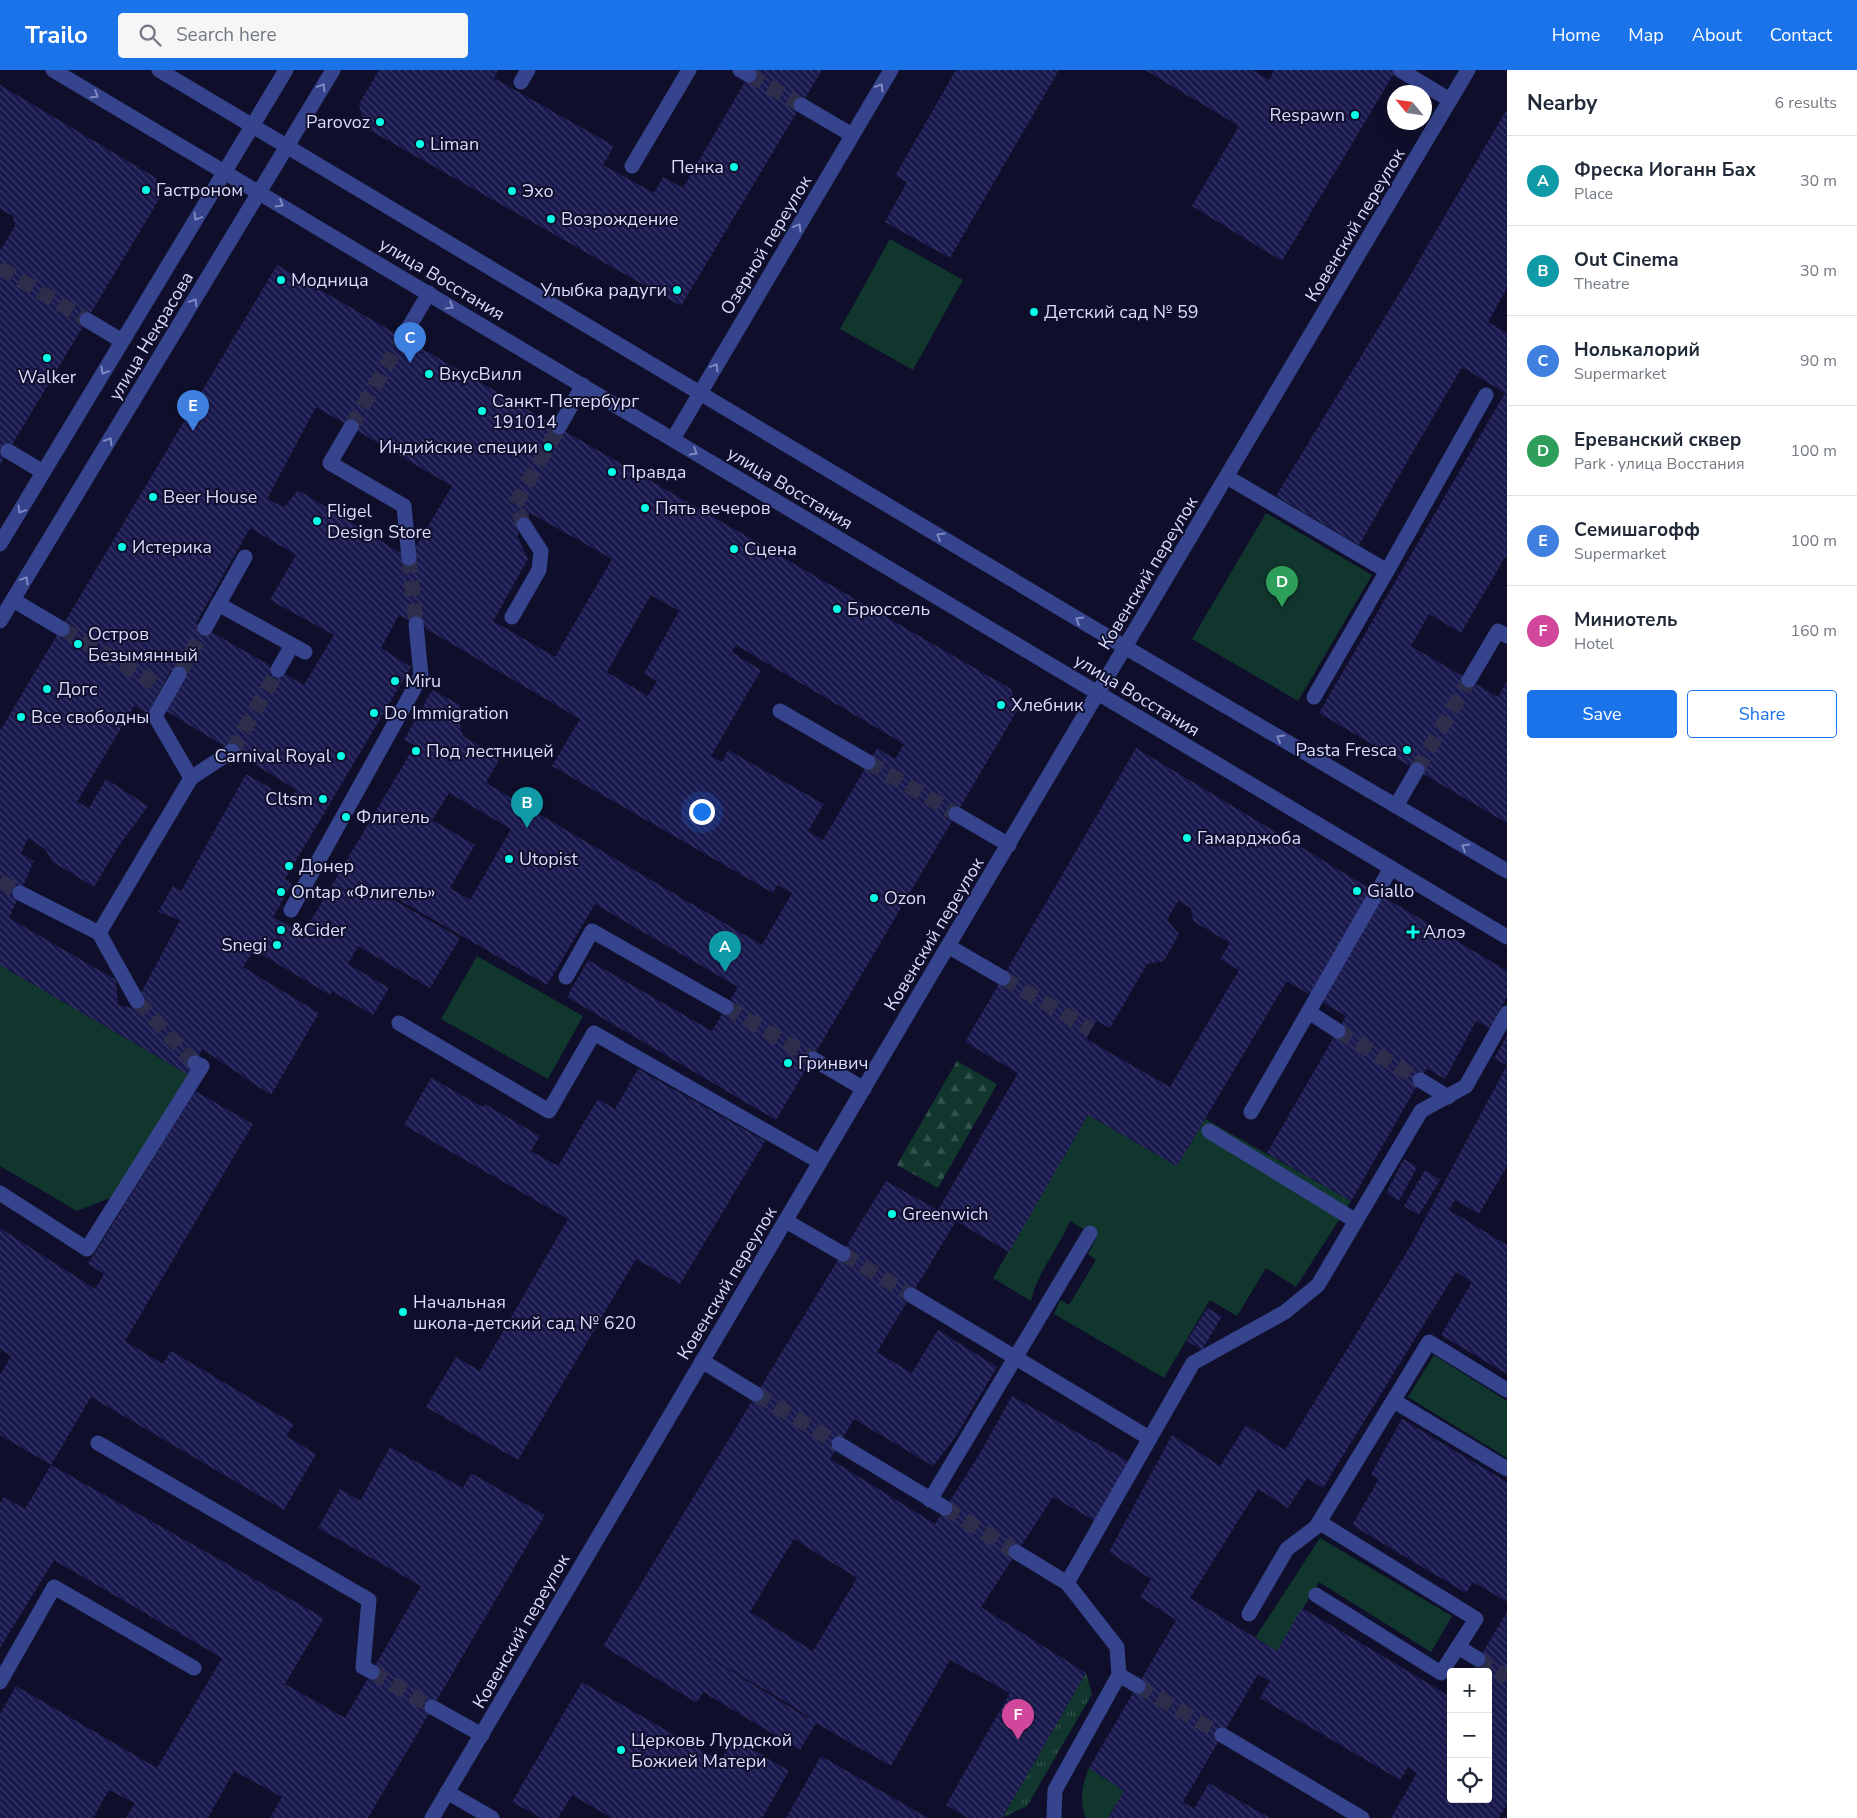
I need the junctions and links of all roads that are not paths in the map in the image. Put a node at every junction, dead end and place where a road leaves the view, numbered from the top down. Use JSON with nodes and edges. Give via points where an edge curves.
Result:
{"nodes":[{"id":1,"x":53,"y":70,"type":"edge"},
{"id":2,"x":159,"y":70,"type":"edge"},
{"id":3,"x":286,"y":70,"type":"edge"},
{"id":4,"x":332,"y":70,"type":"edge"},
{"id":5,"x":689,"y":70,"type":"edge"},
{"id":6,"x":891,"y":70,"type":"edge"},
{"id":7,"x":1400,"y":70,"type":"edge"},
{"id":8,"x":1468,"y":70,"type":"edge"},
{"id":9,"x":1450,"y":100,"type":"junction"},
{"id":10,"x":801,"y":105,"type":"tunnel mouth"},
{"id":11,"x":252,"y":125,"type":"junction"},
{"id":12,"x":852,"y":135,"type":"junction"},
{"id":13,"x":287,"y":146,"type":"junction"},
{"id":14,"x":632,"y":166,"type":"dead end"},
{"id":15,"x":225,"y":171,"type":"junction"},
{"id":16,"x":260,"y":192,"type":"junction"},
{"id":17,"x":429,"y":293,"type":"junction"},
{"id":18,"x":87,"y":320,"type":"tunnel mouth"},
{"id":19,"x":403,"y":337,"type":"tunnel mouth"},
{"id":20,"x":122,"y":341,"type":"junction"},
{"id":21,"x":583,"y":386,"type":"junction"},
{"id":22,"x":700,"y":393,"type":"junction"},
{"id":23,"x":1486,"y":395,"type":"dead end"},
{"id":24,"x":351,"y":427,"type":"tunnel mouth"},
{"id":25,"x":559,"y":427,"type":"tunnel mouth"},
{"id":26,"x":673,"y":439,"type":"junction"},
{"id":27,"x":8,"y":451,"type":"dead end"},
{"id":28,"x":43,"y":472,"type":"junction"},
{"id":29,"x":1227,"y":477,"type":"junction"},
{"id":30,"x":524,"y":525,"type":"tunnel mouth"},
{"id":31,"x":0,"y":544,"type":"edge"},
{"id":32,"x":245,"y":557,"type":"dead end"},
{"id":33,"x":409,"y":558,"type":"tunnel mouth"},
{"id":34,"x":1387,"y":571,"type":"junction"},
{"id":35,"x":13,"y":600,"type":"junction"},
{"id":36,"x":218,"y":604,"type":"junction"},
{"id":37,"x":512,"y":617,"type":"dead end"},
{"id":38,"x":0,"y":621,"type":"edge"},
{"id":39,"x":416,"y":624,"type":"tunnel mouth"},
{"id":40,"x":205,"y":628,"type":"tunnel mouth"},
{"id":41,"x":62,"y":629,"type":"tunnel mouth"},
{"id":42,"x":1507,"y":636,"type":"edge"},
{"id":43,"x":1125,"y":647,"type":"junction"},
{"id":44,"x":278,"y":670,"type":"tunnel mouth"},
{"id":45,"x":178,"y":674,"type":"tunnel mouth"},
{"id":46,"x":1469,"y":680,"type":"tunnel mouth"},
{"id":47,"x":1097,"y":694,"type":"junction"},
{"id":48,"x":1314,"y":697,"type":"dead end"},
{"id":49,"x":780,"y":710,"type":"dead end"},
{"id":50,"x":232,"y":750,"type":"tunnel mouth"},
{"id":51,"x":868,"y":762,"type":"tunnel mouth"},
{"id":52,"x":1417,"y":770,"type":"tunnel mouth"},
{"id":53,"x":191,"y":778,"type":"junction"},
{"id":54,"x":1396,"y":806,"type":"junction"},
{"id":55,"x":956,"y":814,"type":"tunnel mouth"},
{"id":56,"x":1008,"y":845,"type":"junction"},
{"id":57,"x":1392,"y":868,"type":"junction"},
{"id":58,"x":1507,"y":872,"type":"edge"},
{"id":59,"x":20,"y":893,"type":"tunnel mouth"},
{"id":60,"x":292,"y":910,"type":"dead end"},
{"id":61,"x":99,"y":933,"type":"junction"},
{"id":62,"x":1507,"y":937,"type":"edge"},
{"id":63,"x":948,"y":946,"type":"junction"},
{"id":64,"x":566,"y":977,"type":"dead end"},
{"id":65,"x":1002,"y":978,"type":"tunnel mouth"},
{"id":66,"x":137,"y":1001,"type":"tunnel mouth"},
{"id":67,"x":726,"y":1008,"type":"tunnel mouth"},
{"id":68,"x":1309,"y":1012,"type":"junction"},
{"id":69,"x":1507,"y":1013,"type":"edge"},
{"id":70,"x":399,"y":1023,"type":"dead end"},
{"id":71,"x":1338,"y":1030,"type":"tunnel mouth"},
{"id":72,"x":813,"y":1059,"type":"tunnel mouth"},
{"id":73,"x":194,"y":1063,"type":"dead end"},
{"id":74,"x":1420,"y":1080,"type":"tunnel mouth"},
{"id":75,"x":864,"y":1089,"type":"junction"},
{"id":76,"x":1448,"y":1097,"type":"junction"},
{"id":77,"x":1251,"y":1112,"type":"dead end"},
{"id":78,"x":1209,"y":1131,"type":"dead end"},
{"id":79,"x":820,"y":1162,"type":"junction"},
{"id":80,"x":0,"y":1193,"type":"edge"},
{"id":81,"x":786,"y":1221,"type":"junction"},
{"id":82,"x":1356,"y":1221,"type":"junction"},
{"id":83,"x":1090,"y":1233,"type":"dead end"},
{"id":84,"x":843,"y":1254,"type":"tunnel mouth"},
{"id":85,"x":911,"y":1295,"type":"tunnel mouth"},
{"id":86,"x":1015,"y":1358,"type":"junction"},
{"id":87,"x":702,"y":1361,"type":"junction"},
{"id":88,"x":1507,"y":1390,"type":"edge"},
{"id":89,"x":756,"y":1394,"type":"tunnel mouth"},
{"id":90,"x":1394,"y":1401,"type":"junction"},
{"id":91,"x":1149,"y":1438,"type":"junction"},
{"id":92,"x":98,"y":1443,"type":"dead end"},
{"id":93,"x":839,"y":1444,"type":"tunnel mouth"},
{"id":94,"x":1507,"y":1469,"type":"edge"},
{"id":95,"x":930,"y":1500,"type":"junction"},
{"id":96,"x":944,"y":1508,"type":"tunnel mouth"},
{"id":97,"x":1319,"y":1522,"type":"junction"},
{"id":98,"x":1016,"y":1552,"type":"tunnel mouth"},
{"id":99,"x":1066,"y":1583,"type":"junction"},
{"id":100,"x":1316,"y":1596,"type":"dead end"},
{"id":101,"x":1249,"y":1614,"type":"dead end"},
{"id":102,"x":1458,"y":1647,"type":"junction"},
{"id":103,"x":1478,"y":1660,"type":"tunnel mouth"},
{"id":104,"x":194,"y":1668,"type":"dead end"},
{"id":105,"x":372,"y":1672,"type":"tunnel mouth"},
{"id":106,"x":1119,"y":1675,"type":"junction"},
{"id":107,"x":0,"y":1682,"type":"edge"},
{"id":108,"x":1138,"y":1686,"type":"tunnel mouth"},
{"id":109,"x":432,"y":1707,"type":"tunnel mouth"},
{"id":110,"x":482,"y":1735,"type":"junction"},
{"id":111,"x":1222,"y":1735,"type":"tunnel mouth"},
{"id":112,"x":447,"y":1792,"type":"junction"},
{"id":113,"x":432,"y":1818,"type":"edge"},
{"id":114,"x":492,"y":1818,"type":"edge"},
{"id":115,"x":1054,"y":1818,"type":"edge"},
{"id":116,"x":1362,"y":1818,"type":"edge"}],
"edges":[{"from":1,"to":15,"type":"street","name":"улица Восстания","one_way":true},
{"from":2,"to":11,"type":"street","name":"улица Восстания"},
{"from":3,"to":11,"type":"street","name":"улица Некрасова"},
{"from":13,"to":4,"type":"street","name":"улица Некрасова","one_way":true},
{"from":5,"to":14,"type":"street"},
{"from":12,"to":6,"type":"street","name":"Озерной переулок","one_way":true},
{"from":7,"to":9,"type":"street"},
{"from":8,"to":9,"type":"street","name":"Ковенский переулок"},
{"from":9,"to":29,"type":"street","name":"Ковенский переулок"},
{"from":10,"to":12,"type":"street"},
{"from":11,"to":13,"type":"street","name":"улица Восстания"},
{"from":11,"to":15,"type":"street","name":"улица Некрасова"},
{"from":22,"to":12,"type":"street","name":"Озерной переулок","one_way":true},
{"from":13,"to":16,"type":"street","name":"улица Некрасова"},
{"from":13,"to":22,"type":"street","name":"улица Восстания"},
{"from":15,"to":16,"type":"street","name":"улица Восстания"},
{"from":15,"to":20,"type":"street","name":"улица Некрасова","one_way":true},
{"from":16,"to":17,"type":"street","name":"улица Восстания","one_way":true},
{"from":35,"to":16,"type":"street","name":"улица Некрасова","one_way":true},
{"from":17,"to":19,"type":"street"},
{"from":17,"to":21,"type":"street","name":"улица Восстания","one_way":true},
{"from":18,"to":20,"type":"street"},
{"from":20,"to":28,"type":"street","name":"улица Некрасова","one_way":true},
{"from":21,"to":25,"type":"street"},
{"from":21,"to":26,"type":"street","name":"улица Восстания"},
{"from":22,"to":26,"type":"street","name":"Озерной переулок"},
{"from":43,"to":22,"type":"street","name":"улица Восстания","one_way":true},
{"from":23,"to":34,"type":"street"},
{"from":24,"to":33,"type":"street","via":[[330,463],[404,506]]},
{"from":26,"to":47,"type":"street","name":"улица Восстания","one_way":true},
{"from":27,"to":28,"type":"street"},
{"from":28,"to":31,"type":"street","name":"улица Некрасова","one_way":true},
{"from":29,"to":34,"type":"street"},
{"from":29,"to":43,"type":"street","name":"Ковенский переулок"},
{"from":30,"to":37,"type":"street","via":[[540,551],[539,570]]},
{"from":32,"to":36,"type":"street"},
{"from":34,"to":48,"type":"street"},
{"from":35,"to":38,"type":"street","name":"улица Некрасова"},
{"from":35,"to":41,"type":"street"},
{"from":36,"to":40,"type":"street"},
{"from":36,"to":44,"type":"street","via":[[298,649]]},
{"from":39,"to":60,"type":"street","via":[[421,676]]},
{"from":42,"to":46,"type":"street","via":[[1498,631]]},
{"from":43,"to":47,"type":"street","name":"Ковенский переулок"},
{"from":54,"to":43,"type":"street","name":"улица Восстания","one_way":true},
{"from":45,"to":53,"type":"street","via":[[166,689],[155,716]]},
{"from":47,"to":56,"type":"street","name":"Ковенский переулок"},
{"from":47,"to":57,"type":"street","name":"улица Восстания"},
{"from":49,"to":51,"type":"street"},
{"from":50,"to":53,"type":"street"},
{"from":52,"to":54,"type":"street"},
{"from":53,"to":61,"type":"street"},
{"from":58,"to":54,"type":"street","name":"улица Восстания","one_way":true},
{"from":55,"to":56,"type":"street"},
{"from":56,"to":63,"type":"street","name":"Ковенский переулок"},
{"from":57,"to":62,"type":"street","name":"улица Восстания"},
{"from":57,"to":68,"type":"street"},
{"from":59,"to":61,"type":"street"},
{"from":61,"to":66,"type":"street"},
{"from":63,"to":65,"type":"street"},
{"from":63,"to":75,"type":"street","name":"Ковенский переулок"},
{"from":64,"to":67,"type":"street","via":[[592,931]]},
{"from":68,"to":71,"type":"street"},
{"from":68,"to":77,"type":"street"},
{"from":69,"to":76,"type":"street","via":[[1466,1086]]},
{"from":70,"to":79,"type":"street","via":[[549,1111],[594,1033]]},
{"from":72,"to":75,"type":"street"},
{"from":73,"to":80,"type":"street","via":[[202,1066],[87,1249]]},
{"from":74,"to":76,"type":"street"},
{"from":75,"to":79,"type":"street","name":"Ковенский переулок"},
{"from":76,"to":82,"type":"street","via":[[1422,1112]]},
{"from":78,"to":82,"type":"street"},
{"from":79,"to":81,"type":"street","name":"Ковенский переулок"},
{"from":81,"to":84,"type":"street"},
{"from":81,"to":87,"type":"street","name":"Ковенский переулок"},
{"from":82,"to":91,"type":"street","via":[[1318,1285],[1285,1312],[1193,1363]]},
{"from":83,"to":86,"type":"street"},
{"from":85,"to":86,"type":"street"},
{"from":86,"to":91,"type":"street"},
{"from":86,"to":95,"type":"street"},
{"from":87,"to":89,"type":"street"},
{"from":87,"to":110,"type":"street","name":"Ковенский переулок"},
{"from":88,"to":90,"type":"street","via":[[1429,1342]]},
{"from":90,"to":94,"type":"street"},
{"from":90,"to":97,"type":"street"},
{"from":91,"to":99,"type":"street"},
{"from":92,"to":105,"type":"street","via":[[369,1600],[363,1667]]},
{"from":93,"to":95,"type":"street"},
{"from":95,"to":96,"type":"street"},
{"from":97,"to":101,"type":"street","via":[[1287,1549]]},
{"from":97,"to":102,"type":"street","via":[[1476,1619]]},
{"from":98,"to":99,"type":"street"},
{"from":99,"to":106,"type":"street","via":[[1117,1647]]},
{"from":100,"to":102,"type":"street","via":[[1442,1673]]},
{"from":102,"to":103,"type":"street"},
{"from":104,"to":107,"type":"street","via":[[54,1588]]},
{"from":106,"to":108,"type":"street"},
{"from":106,"to":115,"type":"street","via":[[1055,1790]]},
{"from":109,"to":110,"type":"street"},
{"from":110,"to":112,"type":"street","name":"Ковенский переулок"},
{"from":111,"to":116,"type":"street"},
{"from":112,"to":113,"type":"street","name":"Ковенский переулок"},
{"from":112,"to":114,"type":"street"}]}
